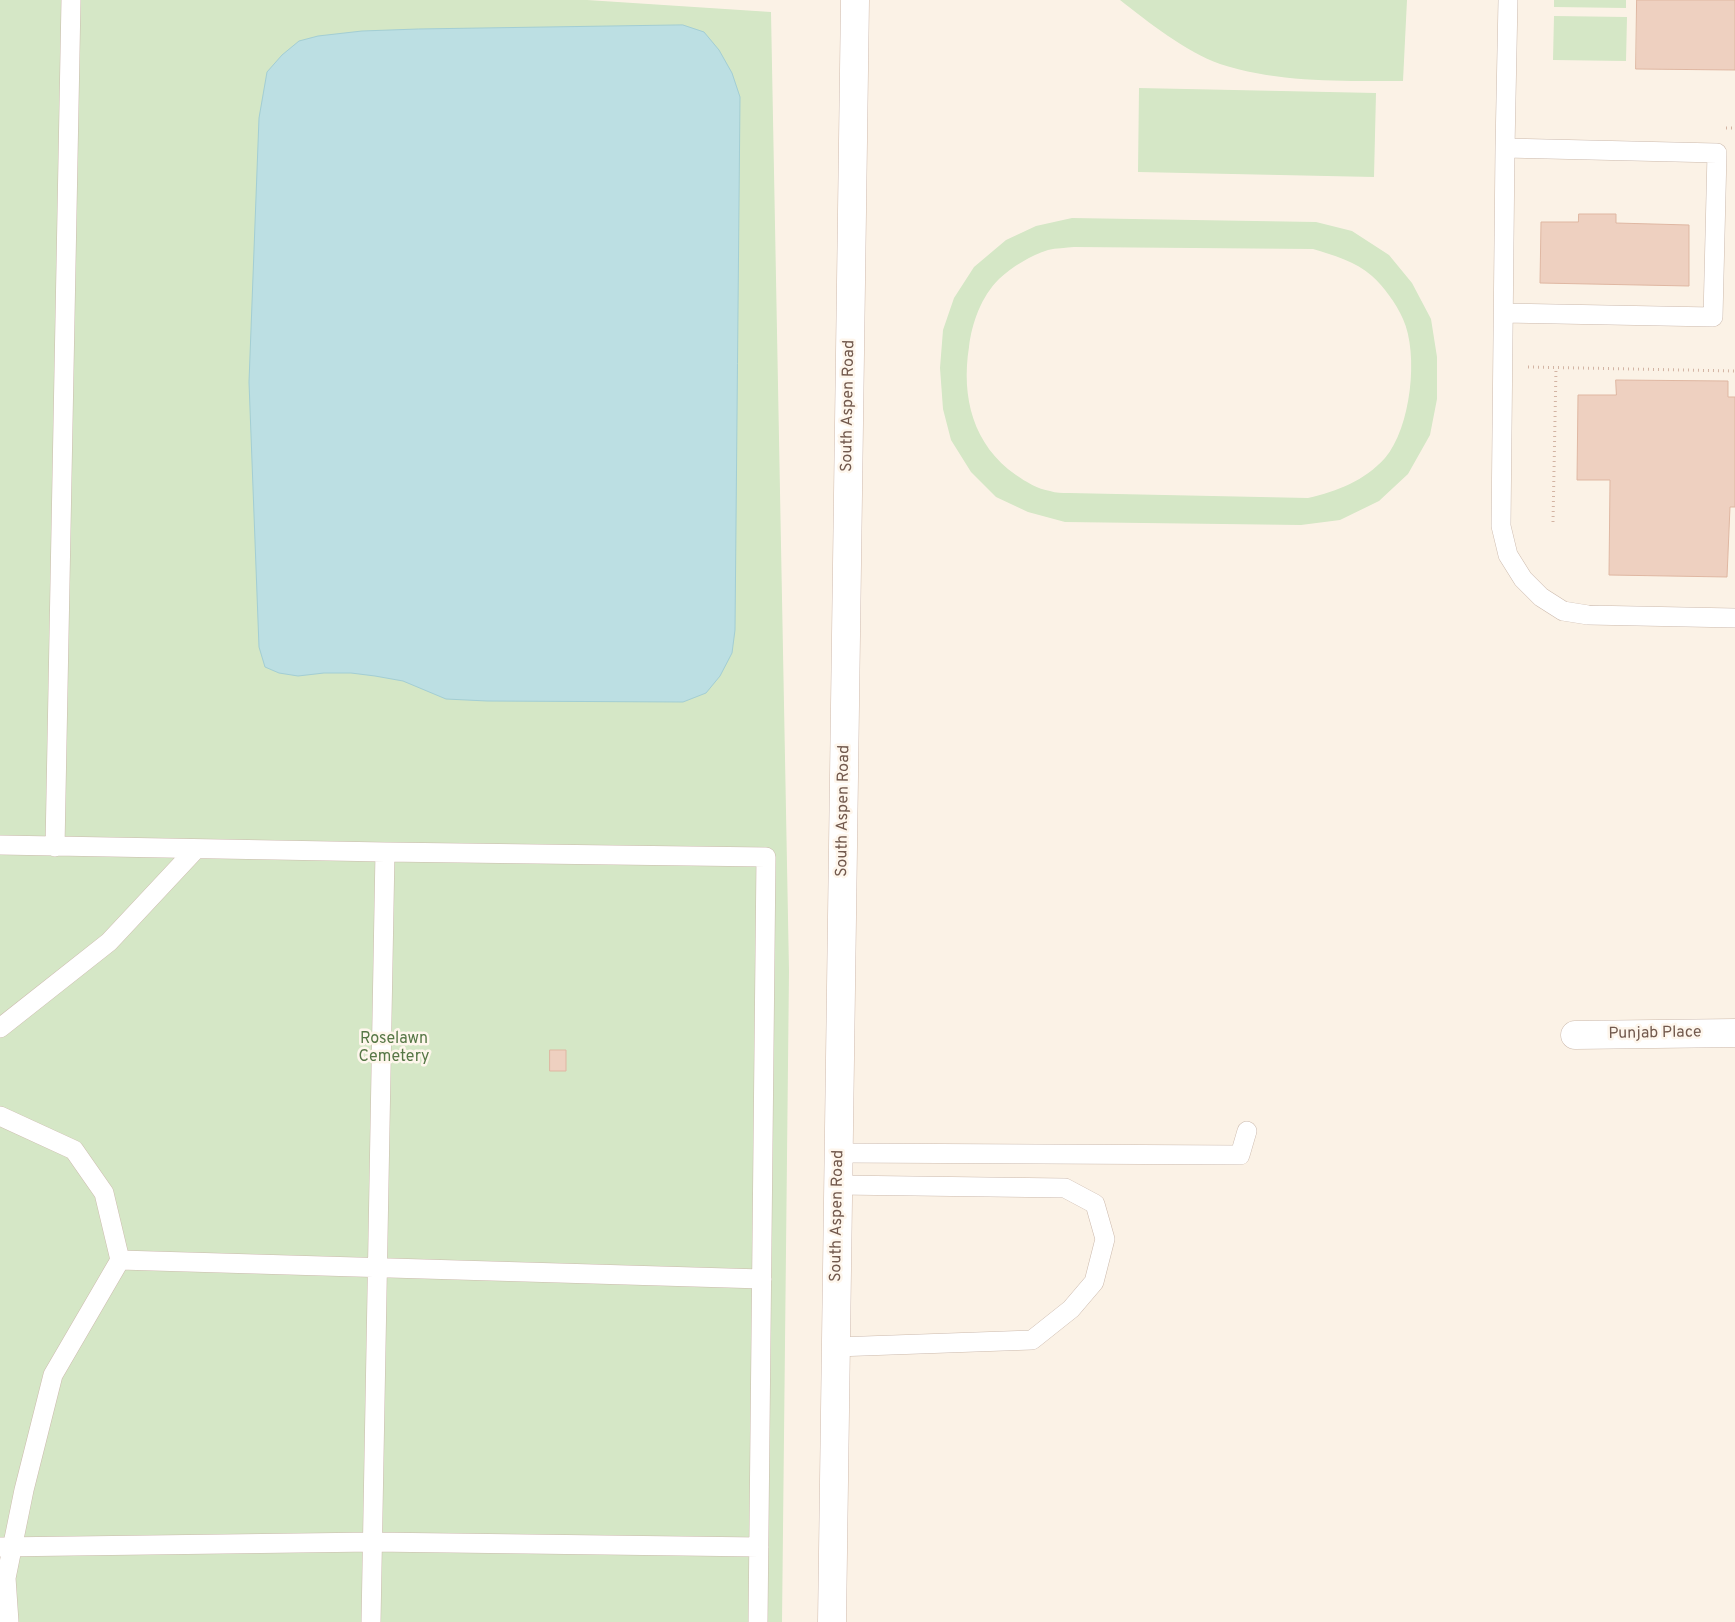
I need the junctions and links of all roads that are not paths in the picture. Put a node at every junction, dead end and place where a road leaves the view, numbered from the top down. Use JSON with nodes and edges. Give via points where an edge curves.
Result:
{"nodes":[{"id":1,"x":71,"y":0,"type":"edge"},
{"id":2,"x":855,"y":0,"type":"edge"},
{"id":3,"x":1508,"y":0,"type":"edge"},
{"id":4,"x":1505,"y":148,"type":"junction"},
{"id":5,"x":1504,"y":313,"type":"junction"},
{"id":6,"x":1735,"y":618,"type":"edge"},
{"id":7,"x":0,"y":846,"type":"edge"},
{"id":8,"x":55,"y":846,"type":"junction"},
{"id":9,"x":196,"y":849,"type":"junction"},
{"id":10,"x":384,"y":852,"type":"junction"},
{"id":11,"x":0,"y":1028,"type":"edge"},
{"id":12,"x":1735,"y":1033,"type":"edge"},
{"id":13,"x":1575,"y":1035,"type":"dead end"},
{"id":14,"x":0,"y":1116,"type":"edge"},
{"id":15,"x":1247,"y":1131,"type":"dead end"},
{"id":16,"x":839,"y":1153,"type":"junction"},
{"id":17,"x":838,"y":1185,"type":"junction"},
{"id":18,"x":120,"y":1260,"type":"junction"},
{"id":19,"x":377,"y":1268,"type":"junction"},
{"id":20,"x":762,"y":1279,"type":"junction"},
{"id":21,"x":836,"y":1347,"type":"junction"},
{"id":22,"x":373,"y":1542,"type":"junction"},
{"id":23,"x":6,"y":1547,"type":"edge"},
{"id":24,"x":759,"y":1547,"type":"junction"},
{"id":25,"x":9,"y":1622,"type":"edge"},
{"id":26,"x":371,"y":1622,"type":"edge"},
{"id":27,"x":758,"y":1622,"type":"edge"},
{"id":28,"x":832,"y":1622,"type":"edge"}],
"edges":[{"from":1,"to":8,"type":"lane"},
{"from":2,"to":16,"type":"street","name":"South Aspen Road"},
{"from":3,"to":4,"type":"lane"},
{"from":4,"to":5,"type":"lane"},
{"from":4,"to":5,"type":"lane","via":[[1717,153],[1713,317]]},
{"from":5,"to":6,"type":"lane","via":[[1501,526],[1508,556],[1523,579],[1541,597],[1563,611],[1588,615]]},
{"from":7,"to":8,"type":"lane"},
{"from":8,"to":9,"type":"lane"},
{"from":9,"to":10,"type":"lane"},
{"from":9,"to":11,"type":"lane","via":[[109,942]]},
{"from":10,"to":19,"type":"lane"},
{"from":10,"to":20,"type":"lane","via":[[766,857]]},
{"from":12,"to":13,"type":"street","name":"Punjab Place"},
{"from":14,"to":18,"type":"lane","via":[[74,1150],[104,1193]]},
{"from":15,"to":16,"type":"lane","via":[[1240,1155]]},
{"from":16,"to":17,"type":"street","name":"South Aspen Road"},
{"from":17,"to":21,"type":"street","name":"South Aspen Road"},
{"from":17,"to":21,"type":"lane","via":[[1065,1188],[1095,1204],[1105,1239],[1094,1282],[1071,1309],[1032,1340]]},
{"from":18,"to":19,"type":"lane"},
{"from":18,"to":23,"type":"lane","via":[[53,1375]]},
{"from":19,"to":20,"type":"lane"},
{"from":19,"to":22,"type":"lane"},
{"from":20,"to":24,"type":"lane"},
{"from":21,"to":28,"type":"street","name":"South Aspen Road"},
{"from":22,"to":23,"type":"lane"},
{"from":22,"to":24,"type":"lane"},
{"from":22,"to":26,"type":"lane"},
{"from":23,"to":25,"type":"lane"},
{"from":24,"to":27,"type":"lane"}]}
